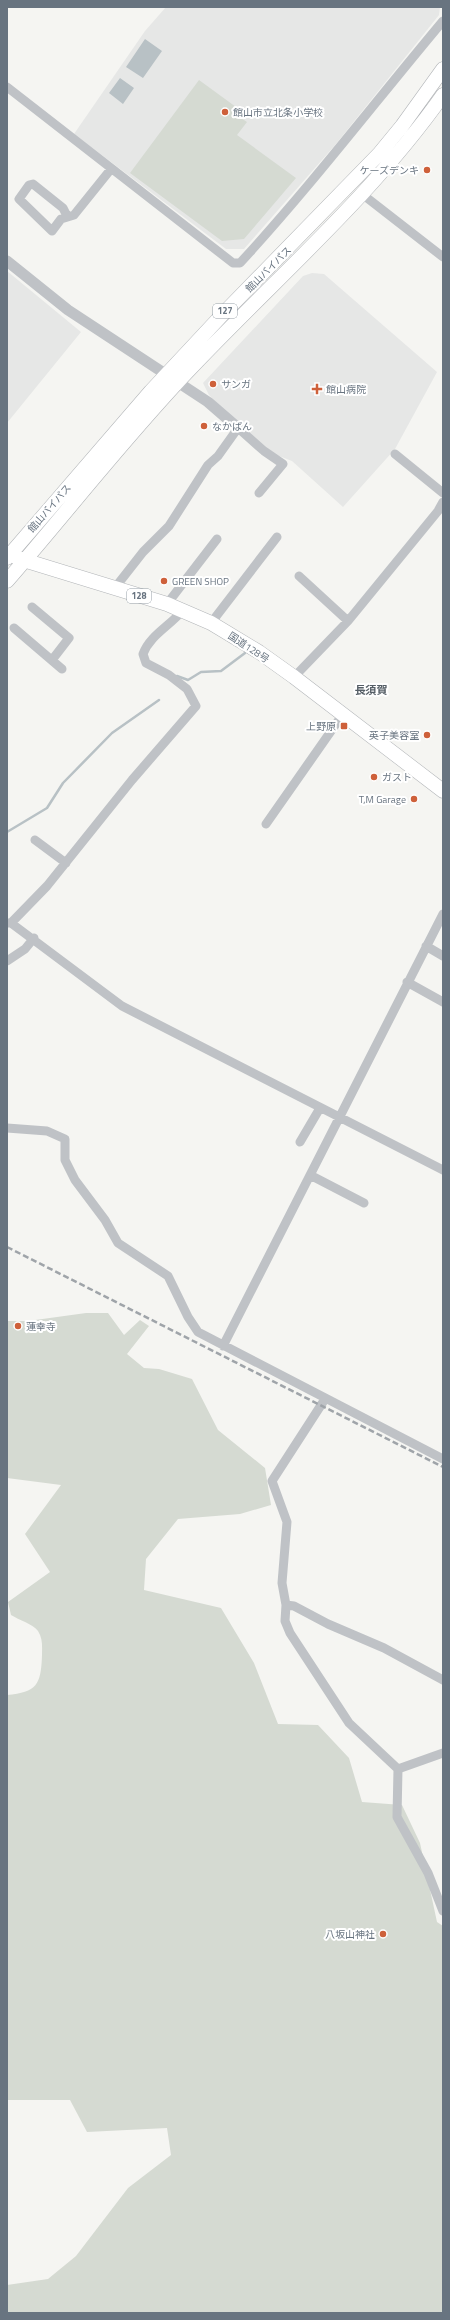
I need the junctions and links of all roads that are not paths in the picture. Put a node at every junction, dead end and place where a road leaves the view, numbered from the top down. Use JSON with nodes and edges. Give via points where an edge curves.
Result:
{"nodes":[{"id":1,"x":443,"y":21,"type":"edge"},
{"id":2,"x":443,"y":69,"type":"edge"},
{"id":3,"x":7,"y":87,"type":"edge"},
{"id":4,"x":443,"y":95,"type":"edge"},
{"id":5,"x":111,"y":169,"type":"junction"},
{"id":6,"x":362,"y":194,"type":"junction"},
{"id":7,"x":67,"y":216,"type":"junction"},
{"id":8,"x":443,"y":257,"type":"edge"},
{"id":9,"x":7,"y":261,"type":"edge"},
{"id":10,"x":165,"y":376,"type":"junction"},
{"id":11,"x":177,"y":383,"type":"junction"},
{"id":12,"x":238,"y":428,"type":"junction"},
{"id":13,"x":395,"y":454,"type":"dead end"},
{"id":14,"x":259,"y":493,"type":"dead end"},
{"id":15,"x":443,"y":493,"type":"edge"},
{"id":16,"x":443,"y":502,"type":"edge"},
{"id":17,"x":440,"y":513,"type":"edge"},
{"id":18,"x":277,"y":537,"type":"dead end"},
{"id":19,"x":217,"y":539,"type":"dead end"},
{"id":20,"x":8,"y":556,"type":"edge"},
{"id":21,"x":25,"y":561,"type":"junction"},
{"id":22,"x":299,"y":576,"type":"dead end"},
{"id":23,"x":7,"y":581,"type":"edge"},
{"id":24,"x":114,"y":589,"type":"junction"},
{"id":25,"x":167,"y":604,"type":"junction"},
{"id":26,"x":32,"y":607,"type":"dead end"},
{"id":27,"x":183,"y":610,"type":"junction"},
{"id":28,"x":348,"y":621,"type":"junction"},
{"id":29,"x":211,"y":623,"type":"junction"},
{"id":30,"x":14,"y":628,"type":"dead end"},
{"id":31,"x":52,"y":660,"type":"junction"},
{"id":32,"x":62,"y":668,"type":"dead end"},
{"id":33,"x":294,"y":677,"type":"junction"},
{"id":34,"x":342,"y":714,"type":"junction"},
{"id":35,"x":443,"y":791,"type":"edge"},
{"id":36,"x":266,"y":824,"type":"dead end"},
{"id":37,"x":35,"y":840,"type":"dead end"},
{"id":38,"x":66,"y":863,"type":"junction"},
{"id":39,"x":443,"y":914,"type":"edge"},
{"id":40,"x":9,"y":923,"type":"edge"},
{"id":41,"x":34,"y":938,"type":"junction"},
{"id":42,"x":426,"y":946,"type":"junction"},
{"id":43,"x":443,"y":956,"type":"edge"},
{"id":44,"x":7,"y":961,"type":"edge"},
{"id":45,"x":407,"y":982,"type":"junction"},
{"id":46,"x":443,"y":1002,"type":"edge"},
{"id":47,"x":320,"y":1108,"type":"junction"},
{"id":48,"x":340,"y":1117,"type":"junction"},
{"id":49,"x":7,"y":1128,"type":"edge"},
{"id":50,"x":300,"y":1142,"type":"dead end"},
{"id":51,"x":443,"y":1170,"type":"edge"},
{"id":52,"x":310,"y":1175,"type":"junction"},
{"id":53,"x":364,"y":1203,"type":"dead end"},
{"id":54,"x":223,"y":1346,"type":"junction"},
{"id":55,"x":325,"y":1399,"type":"junction"},
{"id":56,"x":443,"y":1459,"type":"edge"},
{"id":57,"x":286,"y":1605,"type":"junction"},
{"id":58,"x":443,"y":1680,"type":"edge"},
{"id":59,"x":443,"y":1753,"type":"edge"},
{"id":60,"x":398,"y":1769,"type":"junction"},
{"id":61,"x":443,"y":1911,"type":"edge"}],
"edges":[{"from":1,"to":5,"type":"street","via":[[365,114],[319,174],[240,263],[233,263]]},
{"from":2,"to":10,"type":"highway","name":"館山バイパス","number":"127","via":[[379,154]]},
{"from":3,"to":5,"type":"street"},
{"from":4,"to":6,"type":"highway","name":"館山バイパス","number":"127","via":[[392,161]]},
{"from":5,"to":7,"type":"street","via":[[74,215]]},
{"from":6,"to":8,"type":"street"},
{"from":6,"to":11,"type":"highway","name":"館山バイパス","number":"127"},
{"from":7,"to":7,"type":"street","via":[[61,219],[52,231],[19,199],[29,185],[33,184],[63,208]]},
{"from":9,"to":10,"type":"street","via":[[68,310]]},
{"from":10,"to":11,"type":"street"},
{"from":10,"to":20,"type":"highway","name":"館山バイパス","number":"127"},
{"from":11,"to":12,"type":"street","via":[[208,402]]},
{"from":11,"to":21,"type":"highway","name":"館山バイパス","number":"127","via":[[105,464]]},
{"from":12,"to":14,"type":"street","via":[[264,452],[283,464]]},
{"from":12,"to":24,"type":"street","via":[[218,456],[208,465],[169,526],[143,552]]},
{"from":13,"to":15,"type":"street"},
{"from":16,"to":17,"type":"street"},
{"from":17,"to":28,"type":"street"},
{"from":18,"to":29,"type":"street"},
{"from":19,"to":25,"type":"street"},
{"from":20,"to":21,"type":"highway","number":"128"},
{"from":21,"to":23,"type":"highway","name":"館山バイパス"},
{"from":21,"to":24,"type":"highway","name":"国道128号","number":"128"},
{"from":22,"to":28,"type":"street"},
{"from":24,"to":25,"type":"highway","name":"国道128号","number":"128"},
{"from":25,"to":27,"type":"highway","name":"国道128号","number":"128"},
{"from":26,"to":31,"type":"street","via":[[69,638]]},
{"from":27,"to":29,"type":"highway","name":"国道128号","number":"128"},
{"from":27,"to":38,"type":"street","via":[[173,622],[147,643],[143,654],[146,663],[169,675],[187,689],[196,706],[132,780]]},
{"from":28,"to":33,"type":"street"},
{"from":29,"to":33,"type":"highway","name":"国道128号","number":"128"},
{"from":30,"to":31,"type":"street"},
{"from":31,"to":32,"type":"street"},
{"from":33,"to":34,"type":"highway","name":"国道128号","number":"128"},
{"from":34,"to":35,"type":"highway","name":"国道128号","number":"128"},
{"from":34,"to":36,"type":"street"},
{"from":37,"to":38,"type":"street"},
{"from":38,"to":40,"type":"street","via":[[47,886]]},
{"from":39,"to":42,"type":"street"},
{"from":40,"to":41,"type":"street"},
{"from":41,"to":44,"type":"street","via":[[25,949]]},
{"from":41,"to":47,"type":"street","via":[[122,1006]]},
{"from":42,"to":43,"type":"street"},
{"from":42,"to":45,"type":"street"},
{"from":45,"to":46,"type":"street"},
{"from":45,"to":48,"type":"street"},
{"from":47,"to":48,"type":"street"},
{"from":47,"to":50,"type":"street"},
{"from":48,"to":51,"type":"street"},
{"from":48,"to":52,"type":"street"},
{"from":49,"to":54,"type":"street","via":[[47,1131],[65,1138],[65,1160],[75,1180],[98,1209],[118,1243],[168,1276],[198,1332]]},
{"from":52,"to":53,"type":"street"},
{"from":52,"to":54,"type":"street"},
{"from":54,"to":55,"type":"street"},
{"from":55,"to":56,"type":"street"},
{"from":55,"to":57,"type":"street","via":[[272,1481],[287,1522],[282,1583]]},
{"from":57,"to":58,"type":"street","via":[[294,1606],[334,1627],[384,1648]]},
{"from":57,"to":60,"type":"street","via":[[286,1620],[290,1633],[349,1722]]},
{"from":59,"to":60,"type":"street"},
{"from":60,"to":61,"type":"street","via":[[397,1817],[428,1872]]}]}
